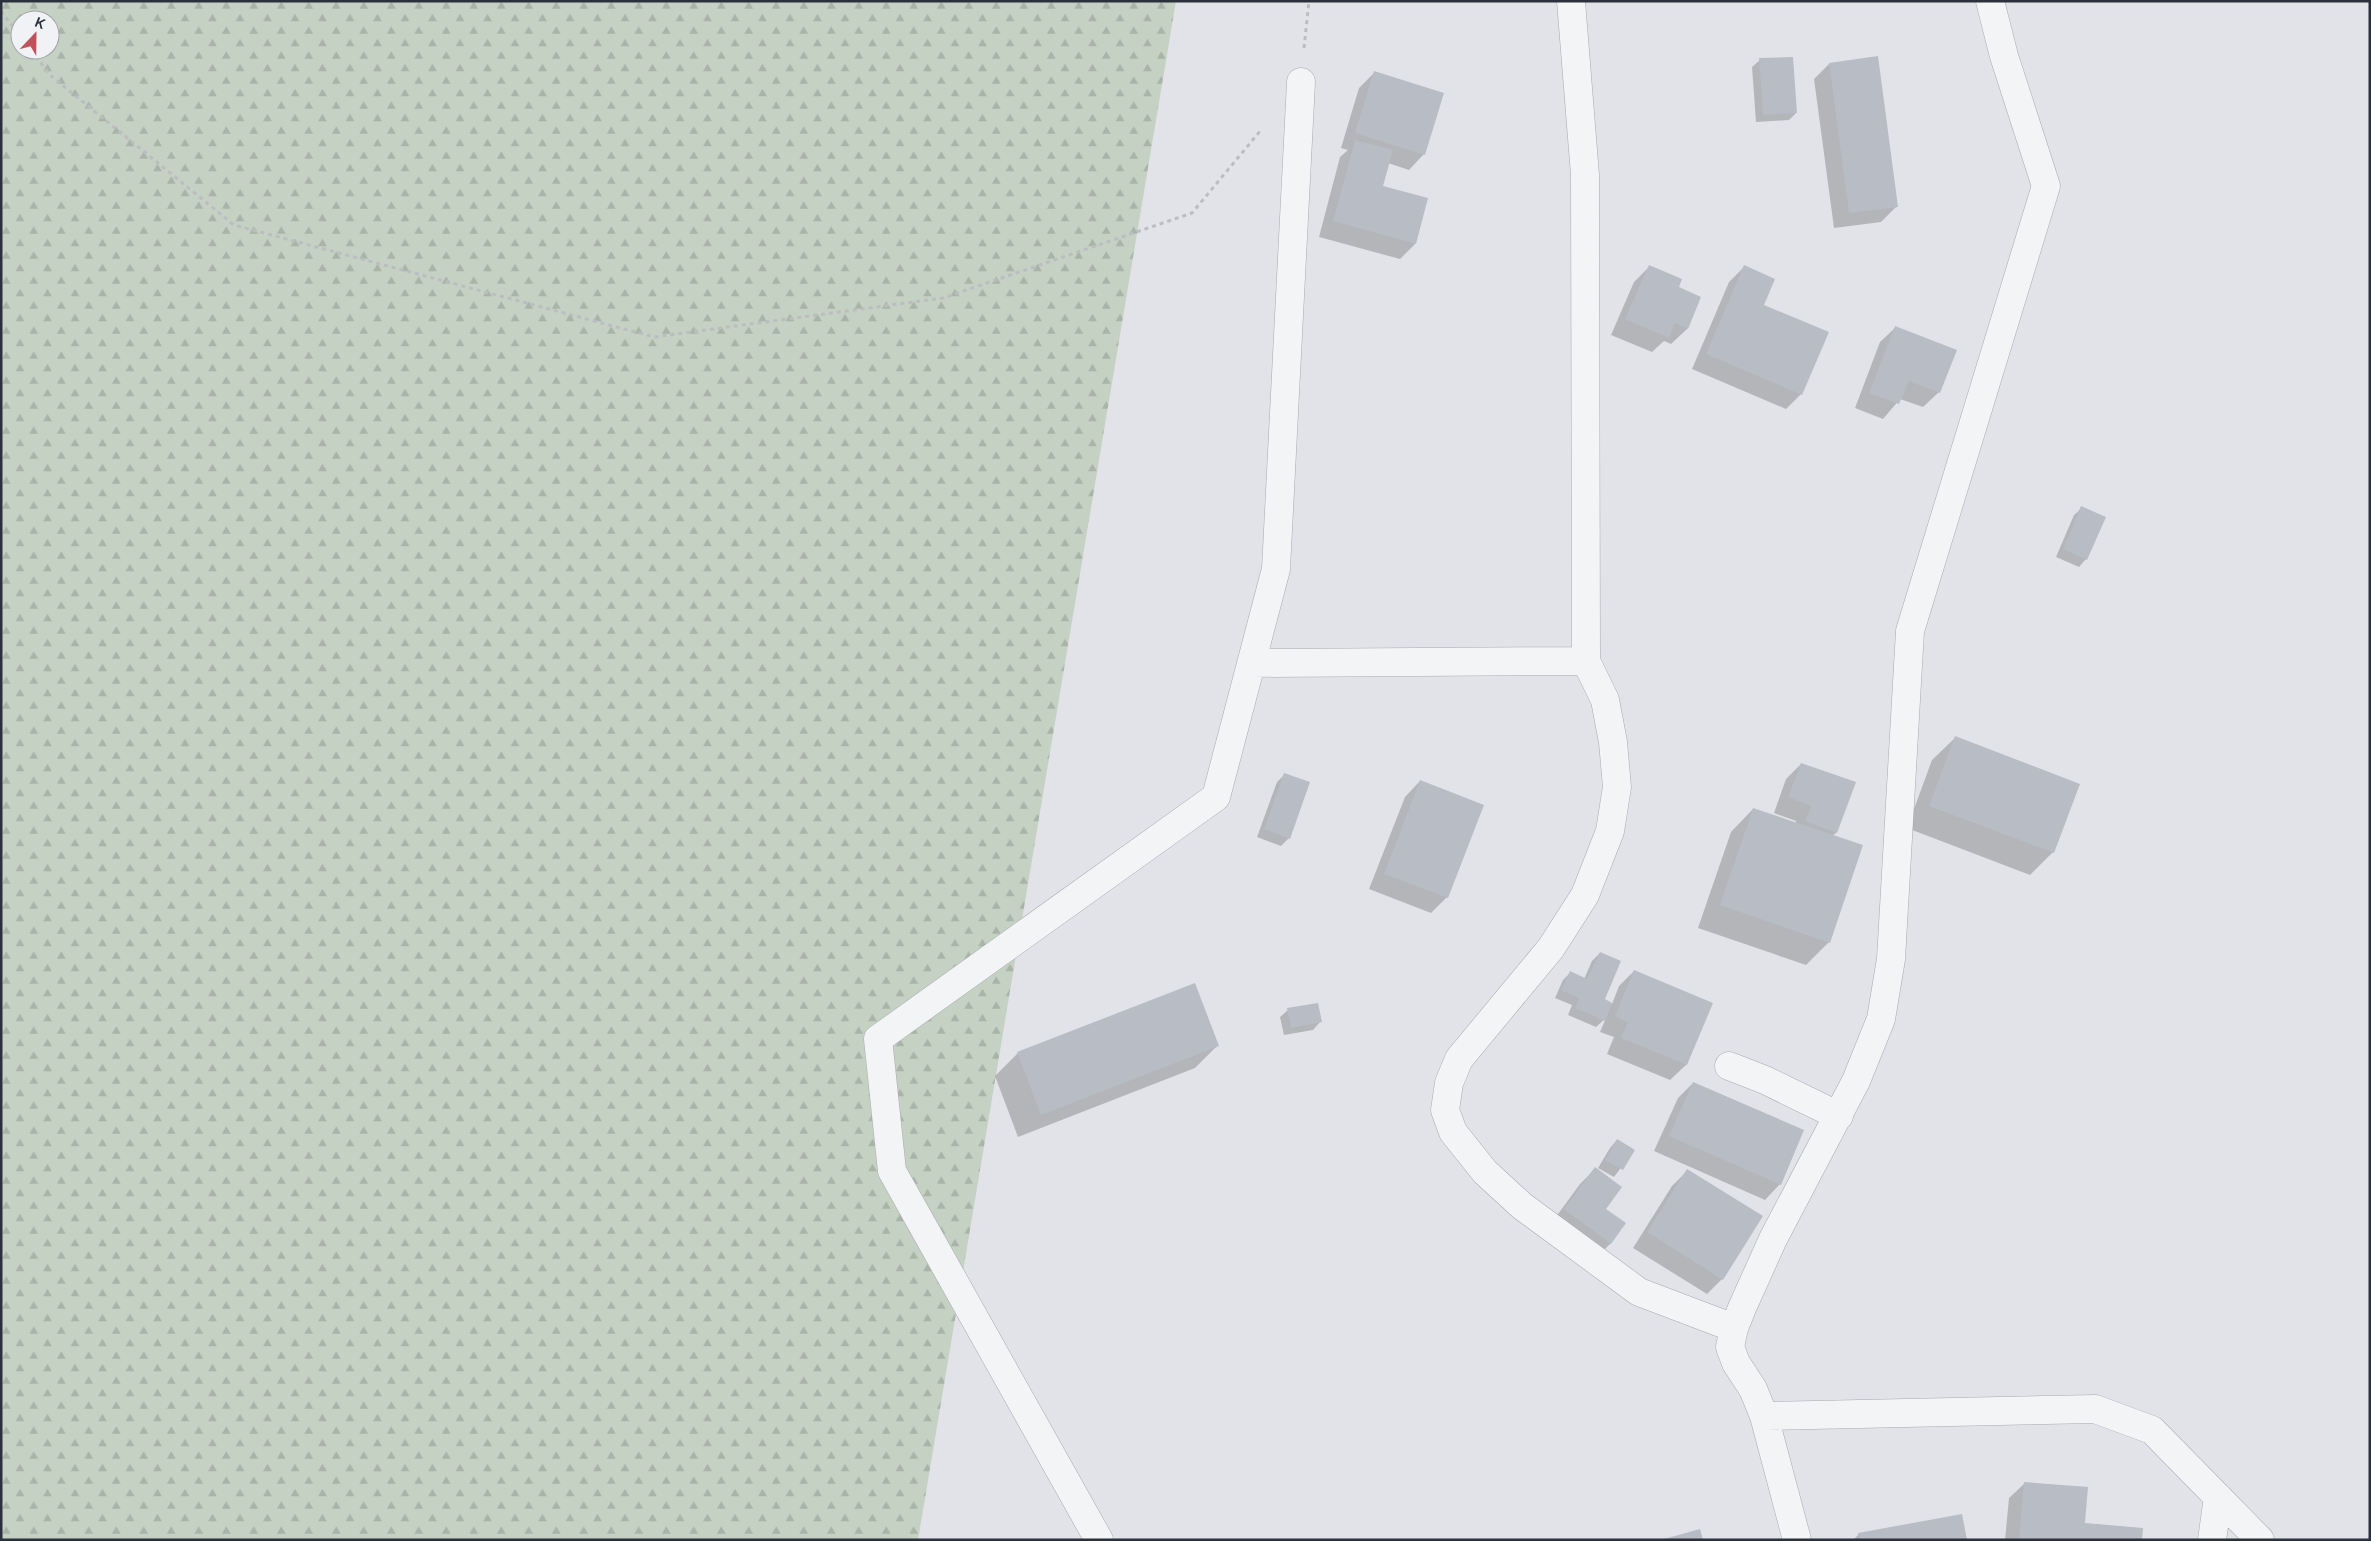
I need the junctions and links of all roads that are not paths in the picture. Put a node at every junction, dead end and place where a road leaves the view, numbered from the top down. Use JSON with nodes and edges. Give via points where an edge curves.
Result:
{"nodes":[{"id":1,"x":1571,"y":1,"type":"edge"},
{"id":2,"x":1990,"y":1,"type":"edge"},
{"id":3,"x":1301,"y":82,"type":"road end"},
{"id":4,"x":1586,"y":661,"type":"junction"},
{"id":5,"x":1251,"y":663,"type":"junction"},
{"id":6,"x":1729,"y":1066,"type":"dead end"},
{"id":7,"x":1839,"y":1116,"type":"junction"},
{"id":8,"x":1734,"y":1328,"type":"junction"},
{"id":9,"x":1764,"y":1416,"type":"junction"},
{"id":10,"x":2218,"y":1497,"type":"junction"},
{"id":11,"x":1099,"y":1540,"type":"edge"},
{"id":12,"x":1797,"y":1540,"type":"edge"},
{"id":13,"x":2212,"y":1540,"type":"edge"},
{"id":14,"x":2260,"y":1540,"type":"edge"}],
"edges":[{"from":1,"to":4,"type":"street","via":[[1585,175]]},
{"from":2,"to":7,"type":"street","via":[[2004,56],[2046,186],[1910,631],[1891,959],[1881,1020]]},
{"from":3,"to":5,"type":"street","via":[[1276,569]]},
{"from":4,"to":5,"type":"street"},
{"from":4,"to":8,"type":"street","via":[[1605,700],[1613,742],[1617,787],[1610,831],[1586,894],[1551,948],[1459,1059],[1449,1083],[1446,1110],[1453,1132],[1479,1166],[1522,1206],[1639,1292]]},
{"from":5,"to":11,"type":"street","via":[[1216,797],[878,1039],[892,1171]]},
{"from":6,"to":7,"type":"street"},
{"from":7,"to":8,"type":"street","via":[[1773,1239]]},
{"from":8,"to":9,"type":"street","via":[[1730,1347]]},
{"from":9,"to":10,"type":"street","via":[[2095,1409],[2152,1430]]},
{"from":9,"to":12,"type":"street"},
{"from":10,"to":13,"type":"street"},
{"from":10,"to":14,"type":"street"}]}
